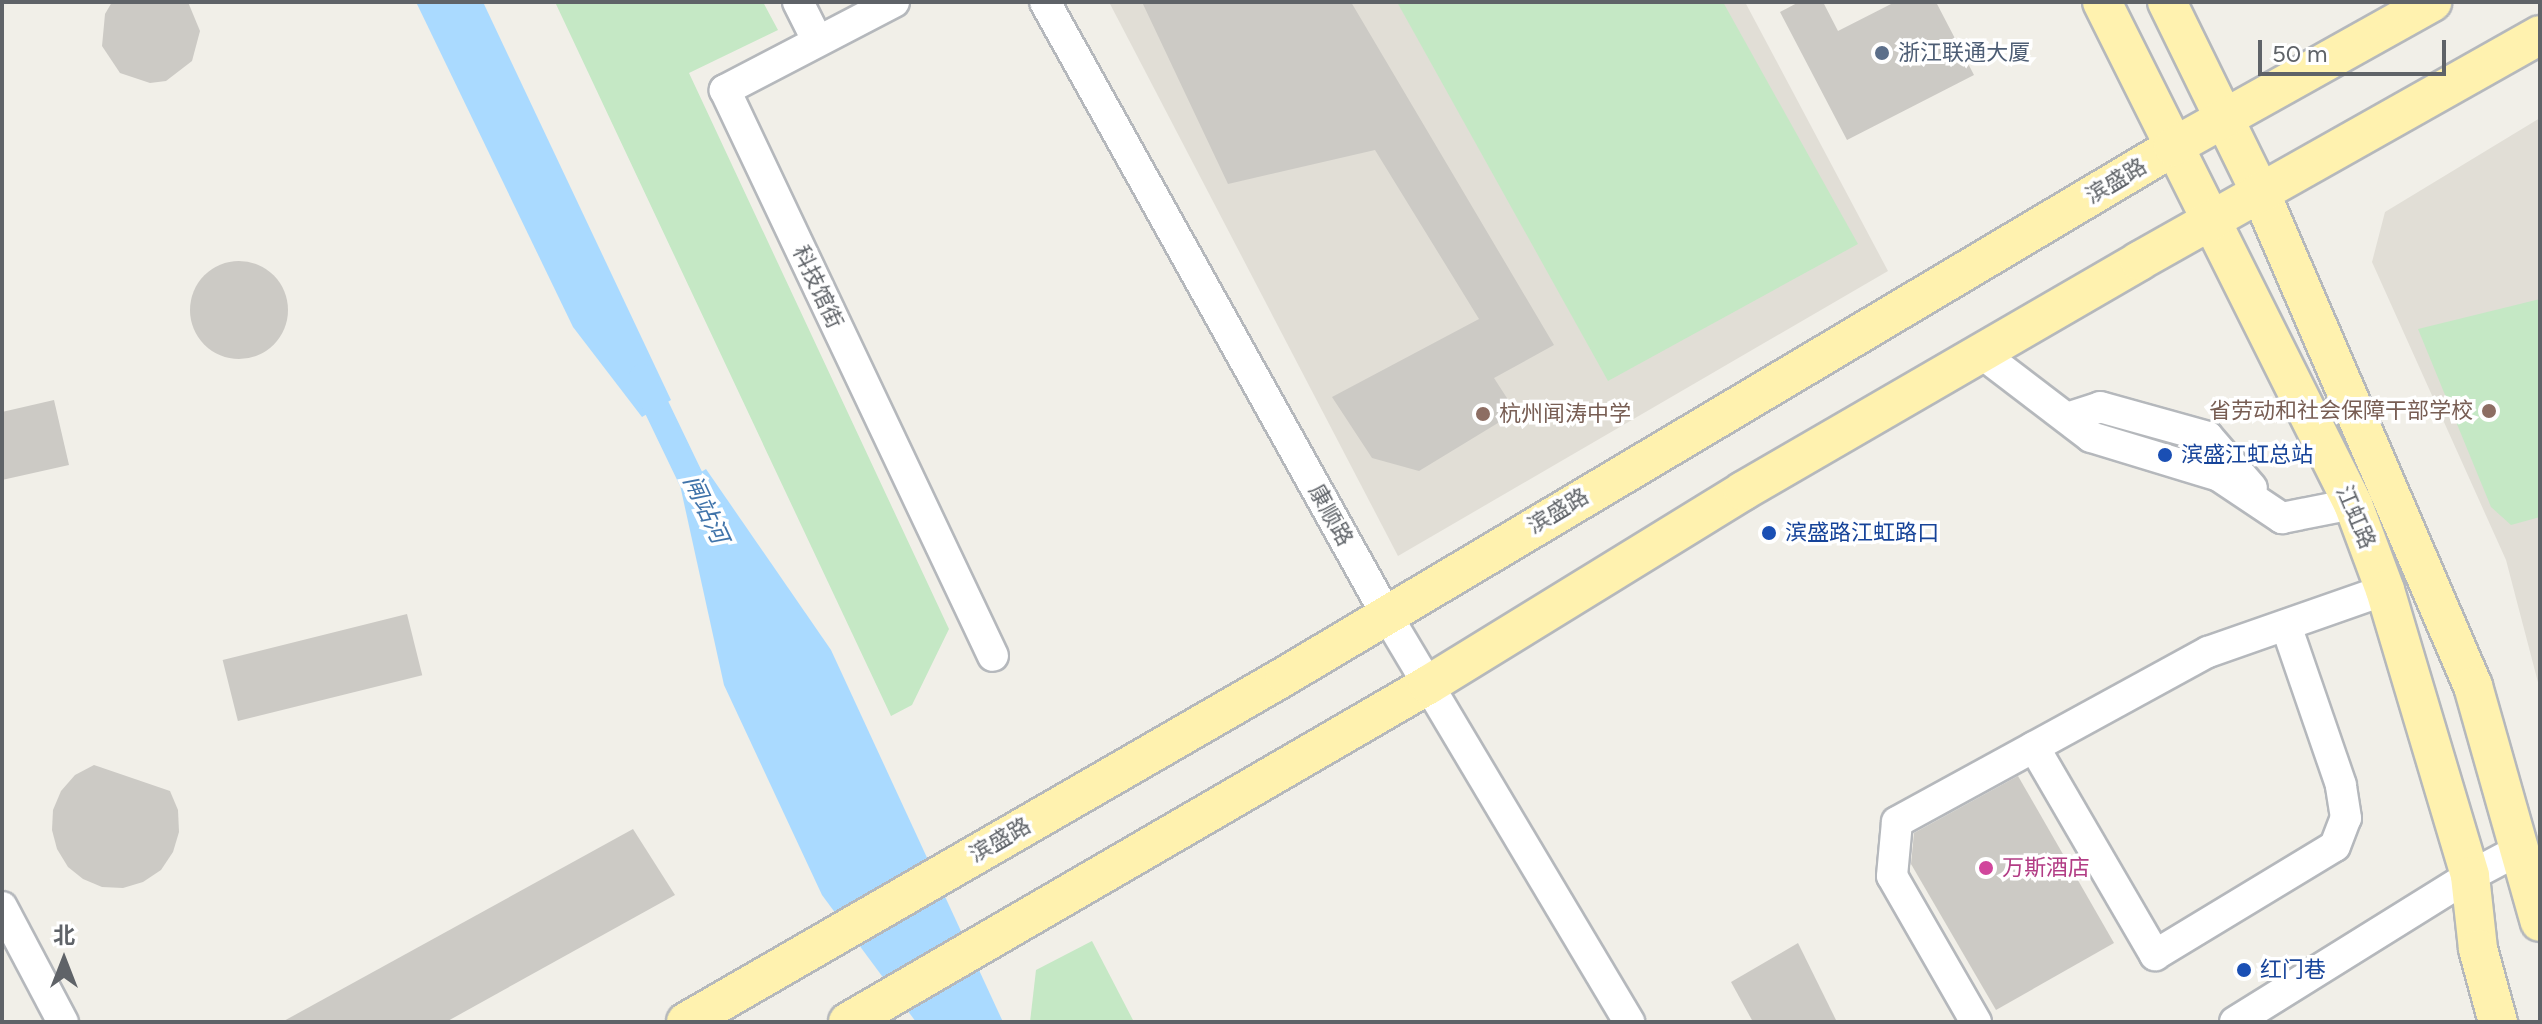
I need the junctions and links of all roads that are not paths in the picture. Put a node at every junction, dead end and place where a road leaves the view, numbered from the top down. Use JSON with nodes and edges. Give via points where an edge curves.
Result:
{"nodes":[{"id":1,"x":798,"y":2,"type":"edge"},
{"id":2,"x":894,"y":2,"type":"edge"},
{"id":3,"x":1045,"y":2,"type":"edge"},
{"id":4,"x":2102,"y":2,"type":"edge"},
{"id":5,"x":2167,"y":2,"type":"edge"},
{"id":6,"x":2432,"y":2,"type":"edge"},
{"id":7,"x":2540,"y":35,"type":"edge"},
{"id":8,"x":817,"y":40,"type":"junction"},
{"id":9,"x":2224,"y":118,"type":"junction"},
{"id":10,"x":2173,"y":147,"type":"junction"},
{"id":11,"x":2260,"y":192,"type":"junction"},
{"id":12,"x":2209,"y":221,"type":"junction"},
{"id":13,"x":1981,"y":353,"type":"junction"},
{"id":14,"x":2353,"y":504,"type":"junction"},
{"id":15,"x":2385,"y":590,"type":"junction"},
{"id":16,"x":1386,"y":614,"type":"junction"},
{"id":17,"x":2286,"y":625,"type":"junction"},
{"id":18,"x":993,"y":656,"type":"dead end"},
{"id":19,"x":1428,"y":685,"type":"junction"},
{"id":20,"x":2034,"y":747,"type":"junction"},
{"id":21,"x":2521,"y":849,"type":"junction"},
{"id":22,"x":2470,"y":876,"type":"junction"},
{"id":23,"x":2,"y":907,"type":"edge"},
{"id":24,"x":2540,"y":922,"type":"edge"},
{"id":25,"x":63,"y":1022,"type":"edge"},
{"id":26,"x":686,"y":1022,"type":"edge"},
{"id":27,"x":848,"y":1022,"type":"edge"},
{"id":28,"x":1629,"y":1022,"type":"edge"},
{"id":29,"x":1976,"y":1022,"type":"edge"},
{"id":30,"x":2235,"y":1022,"type":"edge"},
{"id":31,"x":2498,"y":1022,"type":"edge"}],
"edges":[{"from":1,"to":8,"type":"street"},
{"from":2,"to":8,"type":"street","name":"科技馆街"},
{"from":3,"to":16,"type":"street","name":"康顺路"},
{"from":4,"to":10,"type":"main road","name":"江虹路"},
{"from":5,"to":9,"type":"main road","name":"江虹路"},
{"from":6,"to":9,"type":"main road","name":"滨盛路"},
{"from":7,"to":11,"type":"main road"},
{"from":8,"to":18,"type":"street","name":"科技馆街","via":[[725,90]]},
{"from":9,"to":10,"type":"main road","name":"滨盛路"},
{"from":9,"to":11,"type":"main road","name":"江虹路"},
{"from":10,"to":12,"type":"main road","name":"江虹路"},
{"from":10,"to":16,"type":"main road","name":"滨盛路"},
{"from":11,"to":12,"type":"main road"},
{"from":11,"to":21,"type":"main road","name":"江虹路","via":[[2473,686]]},
{"from":12,"to":13,"type":"main road"},
{"from":12,"to":14,"type":"main road","name":"江虹路"},
{"from":13,"to":14,"type":"street","via":[[2091,437],[2219,476],[2282,518]]},
{"from":13,"to":19,"type":"main road","via":[[1743,491]]},
{"from":14,"to":15,"type":"main road","name":"江虹路"},
{"from":15,"to":17,"type":"street"},
{"from":15,"to":22,"type":"main road","name":"江虹路"},
{"from":16,"to":19,"type":"street","name":"康顺路"},
{"from":16,"to":26,"type":"main road","name":"滨盛路"},
{"from":17,"to":20,"type":"street","via":[[2208,652]]},
{"from":17,"to":20,"type":"street","via":[[2341,785],[2346,818],[2335,846],[2155,955]]},
{"from":19,"to":27,"type":"main road"},
{"from":19,"to":28,"type":"street","name":"康顺路"},
{"from":20,"to":29,"type":"street","via":[[1897,822],[1892,876]]},
{"from":21,"to":22,"type":"street"},
{"from":21,"to":24,"type":"main road","name":"江虹路"},
{"from":22,"to":30,"type":"street"},
{"from":22,"to":31,"type":"main road","name":"江虹路","via":[[2478,949]]},
{"from":23,"to":25,"type":"street"}]}
